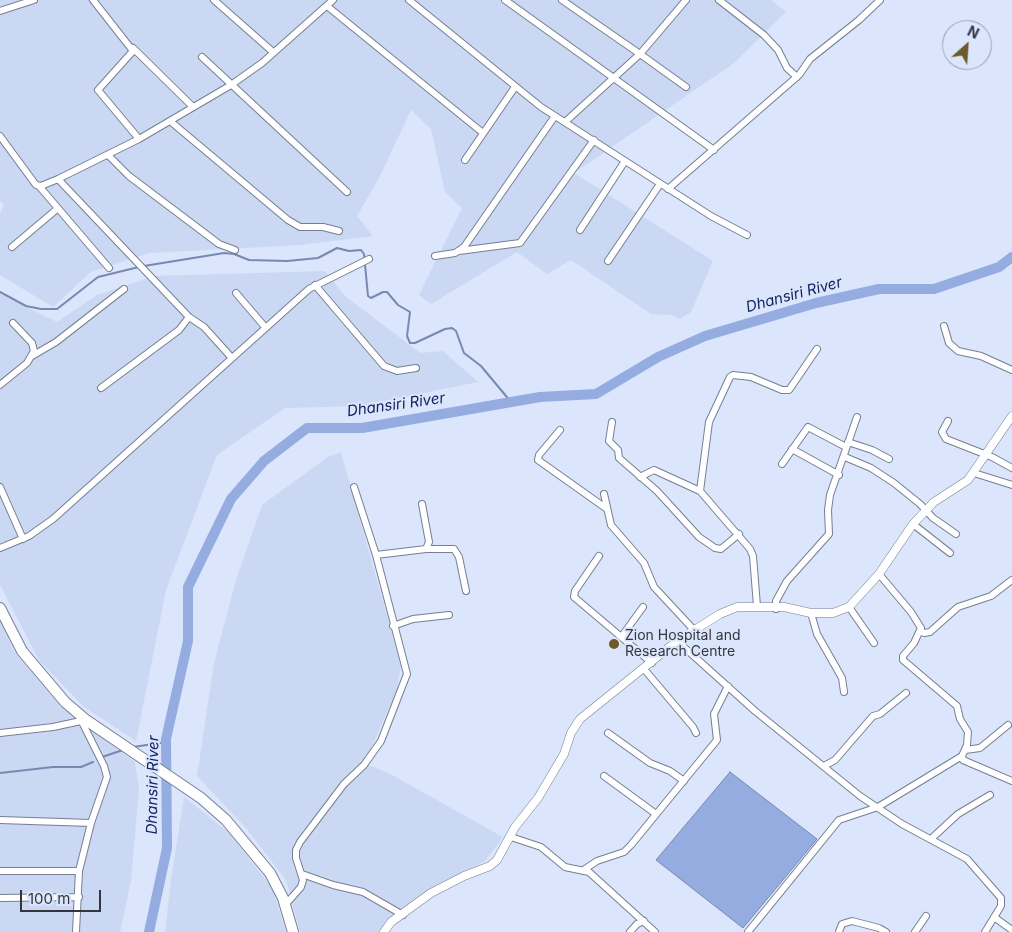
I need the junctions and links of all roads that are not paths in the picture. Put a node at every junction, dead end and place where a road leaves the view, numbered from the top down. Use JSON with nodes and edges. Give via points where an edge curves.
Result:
{"nodes":[{"id":1,"x":34,"y":0,"type":"edge"},
{"id":2,"x":93,"y":0,"type":"edge"},
{"id":3,"x":214,"y":0,"type":"edge"},
{"id":4,"x":333,"y":0,"type":"edge"},
{"id":5,"x":409,"y":0,"type":"edge"},
{"id":6,"x":505,"y":0,"type":"edge"},
{"id":7,"x":562,"y":0,"type":"edge"},
{"id":8,"x":686,"y":0,"type":"edge"},
{"id":9,"x":719,"y":0,"type":"edge"},
{"id":10,"x":880,"y":0,"type":"edge"},
{"id":11,"x":326,"y":6,"type":"junction"},
{"id":12,"x":0,"y":11,"type":"edge"},
{"id":13,"x":133,"y":48,"type":"junction"},
{"id":14,"x":274,"y":52,"type":"junction"},
{"id":15,"x":640,"y":54,"type":"junction"},
{"id":16,"x":202,"y":57,"type":"dead end"},
{"id":17,"x":797,"y":77,"type":"junction"},
{"id":18,"x":615,"y":78,"type":"junction"},
{"id":19,"x":231,"y":86,"type":"junction"},
{"id":20,"x":515,"y":87,"type":"junction"},
{"id":21,"x":686,"y":87,"type":"dead end"},
{"id":22,"x":193,"y":108,"type":"junction"},
{"id":23,"x":555,"y":116,"type":"junction"},
{"id":24,"x":170,"y":121,"type":"junction"},
{"id":25,"x":566,"y":122,"type":"junction"},
{"id":26,"x":483,"y":133,"type":"junction"},
{"id":27,"x":0,"y":136,"type":"edge"},
{"id":28,"x":140,"y":139,"type":"junction"},
{"id":29,"x":594,"y":140,"type":"junction"},
{"id":30,"x":714,"y":150,"type":"junction"},
{"id":31,"x":108,"y":155,"type":"junction"},
{"id":32,"x":465,"y":160,"type":"dead end"},
{"id":33,"x":625,"y":161,"type":"junction"},
{"id":34,"x":58,"y":179,"type":"junction"},
{"id":35,"x":660,"y":184,"type":"junction"},
{"id":36,"x":39,"y":186,"type":"junction"},
{"id":37,"x":668,"y":188,"type":"junction"},
{"id":38,"x":347,"y":192,"type":"dead end"},
{"id":39,"x":58,"y":209,"type":"junction"},
{"id":40,"x":580,"y":230,"type":"dead end"},
{"id":41,"x":339,"y":231,"type":"dead end"},
{"id":42,"x":747,"y":235,"type":"dead end"},
{"id":43,"x":12,"y":247,"type":"dead end"},
{"id":44,"x":235,"y":250,"type":"dead end"},
{"id":45,"x":459,"y":251,"type":"junction"},
{"id":46,"x":435,"y":256,"type":"dead end"},
{"id":47,"x":369,"y":259,"type":"dead end"},
{"id":48,"x":608,"y":261,"type":"dead end"},
{"id":49,"x":110,"y":268,"type":"dead end"},
{"id":50,"x":315,"y":285,"type":"junction"},
{"id":51,"x":124,"y":289,"type":"dead end"},
{"id":52,"x":236,"y":293,"type":"dead end"},
{"id":53,"x":189,"y":317,"type":"junction"},
{"id":54,"x":13,"y":323,"type":"dead end"},
{"id":55,"x":944,"y":326,"type":"dead end"},
{"id":56,"x":265,"y":327,"type":"junction"},
{"id":57,"x":817,"y":349,"type":"dead end"},
{"id":58,"x":32,"y":356,"type":"junction"},
{"id":59,"x":231,"y":357,"type":"junction"},
{"id":60,"x":416,"y":368,"type":"dead end"},
{"id":61,"x":1012,"y":370,"type":"edge"},
{"id":62,"x":0,"y":385,"type":"edge"},
{"id":63,"x":101,"y":388,"type":"dead end"},
{"id":64,"x":1012,"y":416,"type":"edge"},
{"id":65,"x":857,"y":417,"type":"dead end"},
{"id":66,"x":948,"y":421,"type":"dead end"},
{"id":67,"x":612,"y":422,"type":"dead end"},
{"id":68,"x":560,"y":430,"type":"dead end"},
{"id":69,"x":847,"y":444,"type":"junction"},
{"id":70,"x":792,"y":449,"type":"junction"},
{"id":71,"x":985,"y":455,"type":"junction"},
{"id":72,"x":845,"y":456,"type":"junction"},
{"id":73,"x":889,"y":459,"type":"dead end"},
{"id":74,"x":782,"y":464,"type":"dead end"},
{"id":75,"x":1012,"y":468,"type":"edge"},
{"id":76,"x":975,"y":471,"type":"junction"},
{"id":77,"x":839,"y":475,"type":"junction"},
{"id":78,"x":640,"y":477,"type":"junction"},
{"id":79,"x":1012,"y":485,"type":"edge"},
{"id":80,"x":0,"y":487,"type":"edge"},
{"id":81,"x":354,"y":487,"type":"dead end"},
{"id":82,"x":700,"y":490,"type":"junction"},
{"id":83,"x":604,"y":494,"type":"dead end"},
{"id":84,"x":422,"y":504,"type":"dead end"},
{"id":85,"x":607,"y":510,"type":"junction"},
{"id":86,"x":925,"y":511,"type":"junction"},
{"id":87,"x":913,"y":524,"type":"junction"},
{"id":88,"x":739,"y":534,"type":"junction"},
{"id":89,"x":956,"y":534,"type":"dead end"},
{"id":90,"x":23,"y":539,"type":"junction"},
{"id":91,"x":0,"y":548,"type":"edge"},
{"id":92,"x":426,"y":550,"type":"junction"},
{"id":93,"x":950,"y":553,"type":"dead end"},
{"id":94,"x":376,"y":555,"type":"junction"},
{"id":95,"x":598,"y":556,"type":"dead end"},
{"id":96,"x":880,"y":574,"type":"junction"},
{"id":97,"x":1012,"y":580,"type":"edge"},
{"id":98,"x":466,"y":591,"type":"dead end"},
{"id":99,"x":757,"y":606,"type":"junction"},
{"id":100,"x":643,"y":607,"type":"dead end"},
{"id":101,"x":849,"y":607,"type":"junction"},
{"id":102,"x":0,"y":608,"type":"edge"},
{"id":103,"x":776,"y":608,"type":"junction"},
{"id":104,"x":811,"y":613,"type":"junction"},
{"id":105,"x":449,"y":615,"type":"dead end"},
{"id":106,"x":393,"y":626,"type":"junction"},
{"id":107,"x":694,"y":630,"type":"junction"},
{"id":108,"x":920,"y":631,"type":"junction"},
{"id":109,"x":622,"y":636,"type":"junction"},
{"id":110,"x":677,"y":641,"type":"junction"},
{"id":111,"x":874,"y":643,"type":"dead end"},
{"id":112,"x":652,"y":663,"type":"junction"},
{"id":113,"x":644,"y":670,"type":"junction"},
{"id":114,"x":728,"y":686,"type":"junction"},
{"id":115,"x":844,"y":692,"type":"dead end"},
{"id":116,"x":906,"y":693,"type":"dead end"},
{"id":117,"x":79,"y":717,"type":"junction"},
{"id":118,"x":1008,"y":725,"type":"dead end"},
{"id":119,"x":0,"y":732,"type":"edge"},
{"id":120,"x":608,"y":733,"type":"dead end"},
{"id":121,"x":696,"y":733,"type":"dead end"},
{"id":122,"x":963,"y":753,"type":"junction"},
{"id":123,"x":824,"y":766,"type":"junction"},
{"id":124,"x":604,"y":776,"type":"dead end"},
{"id":125,"x":684,"y":781,"type":"junction"},
{"id":126,"x":1012,"y":781,"type":"edge"},
{"id":127,"x":990,"y":795,"type":"dead end"},
{"id":128,"x":878,"y":807,"type":"junction"},
{"id":129,"x":656,"y":814,"type":"junction"},
{"id":130,"x":0,"y":820,"type":"edge"},
{"id":131,"x":91,"y":823,"type":"junction"},
{"id":132,"x":511,"y":837,"type":"junction"},
{"id":133,"x":931,"y":839,"type":"junction"},
{"id":134,"x":585,"y":870,"type":"junction"},
{"id":135,"x":0,"y":871,"type":"edge"},
{"id":136,"x":79,"y":871,"type":"junction"},
{"id":137,"x":302,"y":874,"type":"junction"},
{"id":138,"x":79,"y":897,"type":"junction"},
{"id":139,"x":0,"y":898,"type":"edge"},
{"id":140,"x":285,"y":905,"type":"junction"},
{"id":141,"x":403,"y":915,"type":"junction"},
{"id":142,"x":926,"y":916,"type":"dead end"},
{"id":143,"x":994,"y":917,"type":"junction"},
{"id":144,"x":644,"y":921,"type":"junction"},
{"id":145,"x":1012,"y":930,"type":"edge"},
{"id":146,"x":76,"y":932,"type":"edge"},
{"id":147,"x":293,"y":932,"type":"edge"},
{"id":148,"x":384,"y":932,"type":"edge"},
{"id":149,"x":630,"y":932,"type":"edge"},
{"id":150,"x":654,"y":932,"type":"edge"},
{"id":151,"x":748,"y":932,"type":"edge"},
{"id":152,"x":839,"y":932,"type":"edge"},
{"id":153,"x":886,"y":932,"type":"edge"},
{"id":154,"x":915,"y":932,"type":"edge"},
{"id":155,"x":986,"y":932,"type":"edge"}],
"edges":[{"from":1,"to":12,"type":"street"},
{"from":2,"to":13,"type":"street"},
{"from":3,"to":14,"type":"street"},
{"from":4,"to":11,"type":"street"},
{"from":5,"to":20,"type":"street"},
{"from":6,"to":18,"type":"street"},
{"from":7,"to":15,"type":"street"},
{"from":8,"to":15,"type":"street"},
{"from":9,"to":17,"type":"street","via":[[768,39]]},
{"from":10,"to":17,"type":"street","via":[[810,59]]},
{"from":11,"to":14,"type":"street"},
{"from":11,"to":26,"type":"street"},
{"from":13,"to":22,"type":"street"},
{"from":13,"to":28,"type":"street","via":[[98,90]]},
{"from":14,"to":19,"type":"street"},
{"from":15,"to":18,"type":"street"},
{"from":15,"to":21,"type":"street"},
{"from":16,"to":19,"type":"street"},
{"from":17,"to":30,"type":"street"},
{"from":18,"to":25,"type":"street"},
{"from":18,"to":30,"type":"street"},
{"from":19,"to":22,"type":"street"},
{"from":19,"to":38,"type":"street"},
{"from":20,"to":23,"type":"street"},
{"from":20,"to":26,"type":"street"},
{"from":22,"to":24,"type":"street"},
{"from":23,"to":25,"type":"street"},
{"from":23,"to":45,"type":"street"},
{"from":24,"to":28,"type":"street"},
{"from":24,"to":41,"type":"street","via":[[288,220],[300,227]]},
{"from":25,"to":29,"type":"street"},
{"from":26,"to":32,"type":"street"},
{"from":27,"to":36,"type":"street"},
{"from":28,"to":31,"type":"street"},
{"from":29,"to":33,"type":"street"},
{"from":29,"to":45,"type":"street","via":[[520,243]]},
{"from":30,"to":37,"type":"street"},
{"from":31,"to":34,"type":"street"},
{"from":31,"to":44,"type":"street","via":[[129,176],[219,244]]},
{"from":33,"to":35,"type":"street"},
{"from":33,"to":40,"type":"street"},
{"from":34,"to":36,"type":"street"},
{"from":34,"to":53,"type":"street"},
{"from":35,"to":37,"type":"street"},
{"from":35,"to":48,"type":"street"},
{"from":36,"to":39,"type":"street"},
{"from":37,"to":42,"type":"street"},
{"from":39,"to":43,"type":"street"},
{"from":39,"to":49,"type":"street"},
{"from":45,"to":46,"type":"street"},
{"from":47,"to":50,"type":"street"},
{"from":50,"to":56,"type":"street"},
{"from":50,"to":60,"type":"street","via":[[384,366],[397,370]]},
{"from":51,"to":58,"type":"street","via":[[56,342]]},
{"from":52,"to":56,"type":"street"},
{"from":53,"to":59,"type":"street","via":[[204,327]]},
{"from":53,"to":63,"type":"street","via":[[179,330]]},
{"from":54,"to":58,"type":"street","via":[[32,344]]},
{"from":55,"to":61,"type":"street","via":[[949,343],[958,351],[989,359]]},
{"from":56,"to":59,"type":"street"},
{"from":57,"to":82,"type":"street","via":[[789,390],[751,377],[730,377],[709,422]]},
{"from":58,"to":62,"type":"street"},
{"from":59,"to":90,"type":"street","via":[[53,519]]},
{"from":64,"to":71,"type":"street"},
{"from":65,"to":69,"type":"street"},
{"from":66,"to":71,"type":"street","via":[[942,432],[946,439]]},
{"from":67,"to":78,"type":"street","via":[[609,441],[618,450],[619,458]]},
{"from":68,"to":85,"type":"street","via":[[538,460]]},
{"from":69,"to":70,"type":"street","via":[[808,426]]},
{"from":69,"to":72,"type":"street"},
{"from":69,"to":73,"type":"street","via":[[872,450]]},
{"from":70,"to":74,"type":"street"},
{"from":70,"to":77,"type":"street"},
{"from":71,"to":75,"type":"street"},
{"from":71,"to":76,"type":"street"},
{"from":72,"to":77,"type":"street"},
{"from":72,"to":86,"type":"street","via":[[884,476],[907,492]]},
{"from":76,"to":79,"type":"street"},
{"from":76,"to":86,"type":"street","via":[[968,480]]},
{"from":77,"to":103,"type":"street","via":[[829,502],[829,534],[787,581],[776,601]]},
{"from":78,"to":82,"type":"street","via":[[654,470]]},
{"from":78,"to":88,"type":"street","via":[[699,537],[715,548],[723,548]]},
{"from":80,"to":90,"type":"street"},
{"from":81,"to":94,"type":"street"},
{"from":82,"to":88,"type":"street"},
{"from":83,"to":85,"type":"street"},
{"from":84,"to":92,"type":"street","via":[[429,542]]},
{"from":85,"to":107,"type":"street","via":[[611,525],[644,563],[654,587]]},
{"from":86,"to":87,"type":"street"},
{"from":86,"to":89,"type":"street"},
{"from":87,"to":93,"type":"street"},
{"from":87,"to":96,"type":"street","via":[[898,542]]},
{"from":88,"to":99,"type":"street","via":[[753,556]]},
{"from":90,"to":91,"type":"street"},
{"from":92,"to":94,"type":"street"},
{"from":92,"to":98,"type":"street","via":[[454,549],[459,557]]},
{"from":94,"to":106,"type":"street"},
{"from":95,"to":109,"type":"street","via":[[574,597]]},
{"from":96,"to":101,"type":"street"},
{"from":96,"to":108,"type":"street","via":[[912,612]]},
{"from":97,"to":108,"type":"street","via":[[991,596],[958,608],[930,632],[924,634]]},
{"from":99,"to":103,"type":"street"},
{"from":99,"to":107,"type":"street","via":[[720,614]]},
{"from":100,"to":109,"type":"street"},
{"from":101,"to":104,"type":"street","via":[[833,613]]},
{"from":101,"to":111,"type":"street"},
{"from":102,"to":117,"type":"main road","via":[[22,651]]},
{"from":103,"to":104,"type":"street"},
{"from":104,"to":115,"type":"street","via":[[817,634],[842,678]]},
{"from":105,"to":106,"type":"street"},
{"from":106,"to":137,"type":"street","via":[[406,668],[401,694],[373,755],[344,784],[300,842],[296,858]]},
{"from":107,"to":110,"type":"street"},
{"from":108,"to":122,"type":"street","via":[[904,653],[903,660],[957,706],[968,732]]},
{"from":109,"to":112,"type":"street"},
{"from":110,"to":112,"type":"street"},
{"from":110,"to":114,"type":"street"},
{"from":112,"to":113,"type":"street"},
{"from":113,"to":121,"type":"street"},
{"from":113,"to":132,"type":"street","via":[[580,719],[538,798]]},
{"from":114,"to":123,"type":"street"},
{"from":114,"to":125,"type":"street","via":[[714,714],[717,740]]},
{"from":116,"to":123,"type":"street","via":[[874,716],[835,760]]},
{"from":117,"to":119,"type":"street","via":[[53,727]]},
{"from":117,"to":131,"type":"street","via":[[107,777]]},
{"from":117,"to":140,"type":"main road","via":[[201,798],[226,820],[261,861]]},
{"from":118,"to":122,"type":"street","via":[[980,748]]},
{"from":120,"to":125,"type":"street","via":[[650,763]]},
{"from":122,"to":126,"type":"street","via":[[963,760]]},
{"from":122,"to":128,"type":"street"},
{"from":123,"to":128,"type":"street"},
{"from":124,"to":129,"type":"street"},
{"from":125,"to":129,"type":"street"},
{"from":127,"to":133,"type":"street","via":[[958,814]]},
{"from":128,"to":133,"type":"street"},
{"from":128,"to":151,"type":"street","via":[[839,820]]},
{"from":129,"to":134,"type":"street","via":[[624,852],[597,861]]},
{"from":130,"to":131,"type":"street"},
{"from":131,"to":136,"type":"street"},
{"from":132,"to":134,"type":"street","via":[[540,847],[565,866]]},
{"from":132,"to":141,"type":"street","via":[[490,866],[431,893]]},
{"from":133,"to":143,"type":"street","via":[[967,859],[1001,898],[1001,906]]},
{"from":134,"to":144,"type":"street"},
{"from":135,"to":136,"type":"street"},
{"from":136,"to":138,"type":"street"},
{"from":137,"to":140,"type":"street","via":[[301,886]]},
{"from":137,"to":141,"type":"street","via":[[363,892]]},
{"from":138,"to":139,"type":"street"},
{"from":138,"to":146,"type":"street"},
{"from":140,"to":147,"type":"main road"},
{"from":141,"to":148,"type":"street","via":[[391,922]]},
{"from":142,"to":154,"type":"street"},
{"from":143,"to":145,"type":"street"},
{"from":143,"to":155,"type":"street"},
{"from":144,"to":149,"type":"street"},
{"from":144,"to":150,"type":"street"},
{"from":152,"to":153,"type":"street","via":[[842,924],[852,921]]}]}
